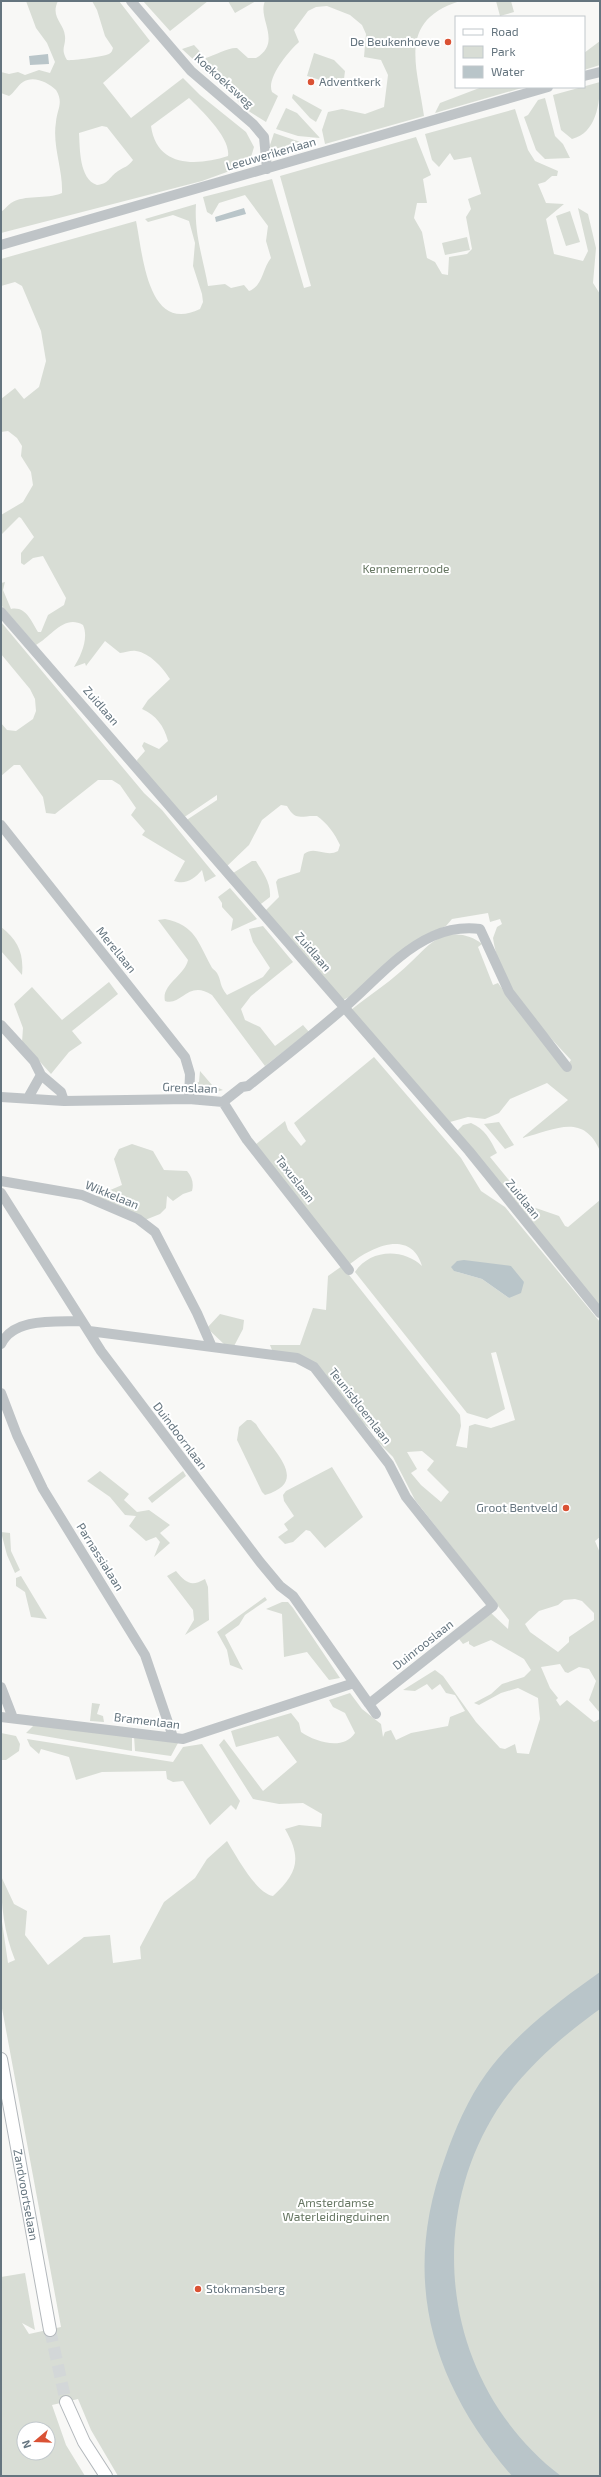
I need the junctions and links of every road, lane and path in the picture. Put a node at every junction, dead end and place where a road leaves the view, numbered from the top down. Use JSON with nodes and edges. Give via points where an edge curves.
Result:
{"nodes":[{"id":1,"x":131,"y":1,"type":"edge"},
{"id":2,"x":600,"y":72,"type":"edge"},
{"id":3,"x":585,"y":76,"type":"edge"},
{"id":4,"x":545,"y":88,"type":"edge"},
{"id":5,"x":268,"y":169,"type":"junction"},
{"id":6,"x":1,"y":245,"type":"edge"},
{"id":7,"x":1,"y":612,"type":"edge"},
{"id":8,"x":1,"y":825,"type":"edge"},
{"id":9,"x":344,"y":1007,"type":"junction"},
{"id":10,"x":1,"y":1025,"type":"edge"},
{"id":11,"x":567,"y":1067,"type":"dead end"},
{"id":12,"x":41,"y":1075,"type":"junction"},
{"id":13,"x":1,"y":1097,"type":"edge"},
{"id":14,"x":28,"y":1098,"type":"junction"},
{"id":15,"x":189,"y":1099,"type":"junction"},
{"id":16,"x":64,"y":1101,"type":"junction"},
{"id":17,"x":223,"y":1102,"type":"junction"},
{"id":18,"x":1,"y":1181,"type":"edge"},
{"id":19,"x":1,"y":1193,"type":"edge"},
{"id":20,"x":349,"y":1270,"type":"dead end"},
{"id":21,"x":600,"y":1313,"type":"edge"},
{"id":22,"x":81,"y":1321,"type":"junction"},
{"id":23,"x":88,"y":1332,"type":"junction"},
{"id":24,"x":1,"y":1344,"type":"edge"},
{"id":25,"x":212,"y":1347,"type":"junction"},
{"id":26,"x":1,"y":1393,"type":"edge"},
{"id":27,"x":493,"y":1606,"type":"joint"},
{"id":28,"x":354,"y":1683,"type":"junction"},
{"id":29,"x":1,"y":1687,"type":"edge"},
{"id":30,"x":369,"y":1704,"type":"junction"},
{"id":31,"x":376,"y":1714,"type":"dead end"},
{"id":32,"x":1,"y":1717,"type":"edge"},
{"id":33,"x":13,"y":1718,"type":"junction"},
{"id":34,"x":173,"y":1737,"type":"junction"},
{"id":35,"x":1,"y":2059,"type":"edge"},
{"id":36,"x":50,"y":2330,"type":"tunnel mouth"},
{"id":37,"x":66,"y":2402,"type":"tunnel mouth"},
{"id":38,"x":106,"y":2476,"type":"edge"}],
"edges":[{"from":1,"to":5,"type":"street","name":"Koekoeksweg","via":[[192,72],[253,124],[264,137]]},
{"from":2,"to":3,"type":"street"},
{"from":4,"to":5,"type":"street","name":"Leeuwerikenlaan"},
{"from":5,"to":6,"type":"street","name":"Leeuwerikenlaan"},
{"from":7,"to":9,"type":"street","name":"Zuidlaan"},
{"from":8,"to":15,"type":"street","name":"Merellaan","via":[[185,1057],[190,1074]]},
{"from":9,"to":11,"type":"street","name":"Grenslaan","via":[[403,955],[432,936],[465,927],[480,929],[509,992]]},
{"from":9,"to":17,"type":"street","name":"Grenslaan","via":[[248,1086],[242,1087]]},
{"from":9,"to":21,"type":"street","name":"Zuidlaan","via":[[469,1151]]},
{"from":10,"to":12,"type":"street","via":[[34,1061]]},
{"from":12,"to":14,"type":"street"},
{"from":12,"to":16,"type":"street","via":[[61,1092]]},
{"from":13,"to":14,"type":"street","name":"Grenslaan"},
{"from":14,"to":16,"type":"street","name":"Grenslaan"},
{"from":15,"to":16,"type":"street","name":"Grenslaan"},
{"from":15,"to":17,"type":"street","name":"Grenslaan"},
{"from":17,"to":20,"type":"street","name":"Taxuslaan","via":[[247,1140]]},
{"from":18,"to":25,"type":"street","name":"Wikkelaan","via":[[82,1195],[138,1219],[155,1232]]},
{"from":19,"to":22,"type":"street","name":"Duindoornlaan"},
{"from":22,"to":23,"type":"street","name":"Duindoornlaan"},
{"from":22,"to":24,"type":"street","via":[[29,1324],[9,1333]]},
{"from":23,"to":25,"type":"street","name":"Teunisbloemlaan"},
{"from":23,"to":28,"type":"street","name":"Duindoornlaan","via":[[191,1473],[277,1582],[293,1596]]},
{"from":25,"to":27,"type":"street","name":"Teunisbloemlaan","via":[[297,1358],[314,1368],[392,1468],[406,1497]]},
{"from":26,"to":34,"type":"street","name":"Parnassialaan","via":[[17,1435],[43,1489],[145,1655]]},
{"from":27,"to":30,"type":"street","name":"Duinrooslaan"},
{"from":28,"to":30,"type":"street"},
{"from":28,"to":34,"type":"street","name":"Bramenlaan","via":[[203,1734],[183,1739]]},
{"from":29,"to":33,"type":"street"},
{"from":30,"to":31,"type":"street"},
{"from":32,"to":33,"type":"street","name":"Bramenlaan"},
{"from":33,"to":34,"type":"street","name":"Bramenlaan"},
{"from":35,"to":36,"type":"main road","name":"Zandvoortselaan"},
{"from":37,"to":38,"type":"main road","via":[[84,2442]]}]}
